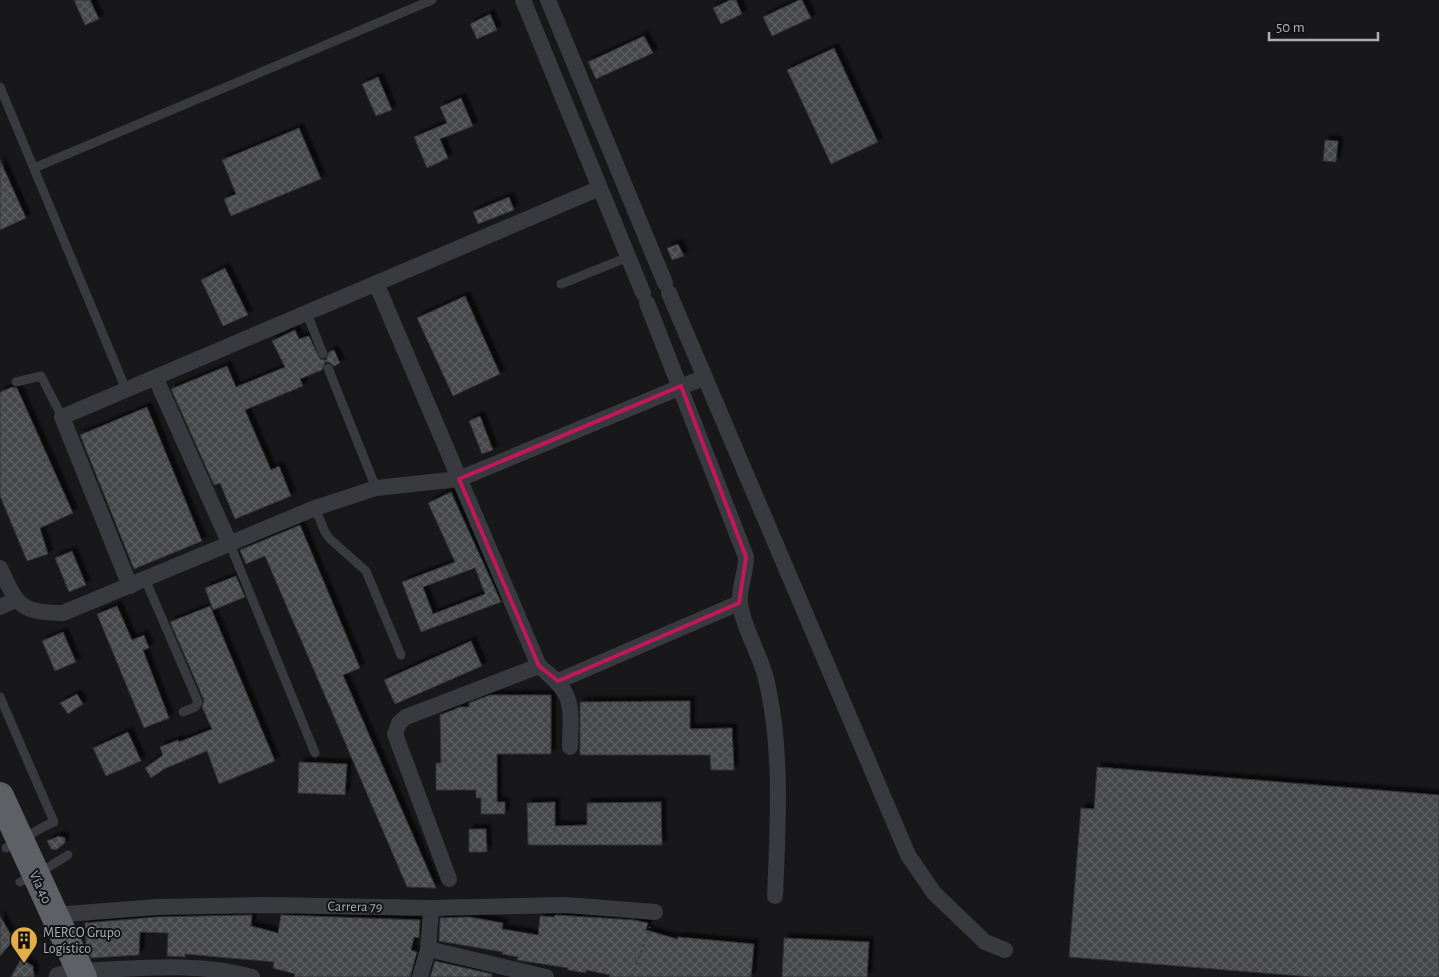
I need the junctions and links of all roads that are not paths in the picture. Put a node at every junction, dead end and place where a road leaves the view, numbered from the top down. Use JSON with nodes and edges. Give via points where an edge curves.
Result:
{"nodes":[{"id":1,"x":432,"y":0,"type":"edge"},
{"id":2,"x":523,"y":0,"type":"edge"},
{"id":3,"x":548,"y":0,"type":"edge"},
{"id":4,"x":0,"y":87,"type":"edge"},
{"id":5,"x":34,"y":168,"type":"junction"},
{"id":6,"x":600,"y":188,"type":"junction"},
{"id":7,"x":628,"y":257,"type":"junction"},
{"id":8,"x":376,"y":283,"type":"junction"},
{"id":9,"x":561,"y":284,"type":"dead end"},
{"id":10,"x":307,"y":314,"type":"junction"},
{"id":11,"x":323,"y":354,"type":"dead end"},
{"id":12,"x":328,"y":368,"type":"dead end"},
{"id":13,"x":705,"y":377,"type":"junction"},
{"id":14,"x":156,"y":379,"type":"junction"},
{"id":15,"x":16,"y":382,"type":"dead end"},
{"id":16,"x":681,"y":386,"type":"junction"},
{"id":17,"x":126,"y":392,"type":"junction"},
{"id":18,"x":62,"y":417,"type":"junction"},
{"id":19,"x":459,"y":479,"type":"junction"},
{"id":20,"x":376,"y":488,"type":"junction"},
{"id":21,"x":315,"y":508,"type":"junction"},
{"id":22,"x":229,"y":542,"type":"junction"},
{"id":23,"x":0,"y":568,"type":"edge"},
{"id":24,"x":137,"y":582,"type":"junction"},
{"id":25,"x":15,"y":600,"type":"junction"},
{"id":26,"x":739,"y":603,"type":"junction"},
{"id":27,"x":0,"y":607,"type":"edge"},
{"id":28,"x":401,"y":655,"type":"dead end"},
{"id":29,"x":539,"y":666,"type":"junction"},
{"id":30,"x":558,"y":681,"type":"junction"},
{"id":31,"x":0,"y":697,"type":"edge"},
{"id":32,"x":183,"y":712,"type":"dead end"},
{"id":33,"x":570,"y":747,"type":"dead end"},
{"id":34,"x":314,"y":753,"type":"dead end"},
{"id":35,"x":0,"y":796,"type":"edge"},
{"id":36,"x":9,"y":842,"type":"edge"},
{"id":37,"x":68,"y":855,"type":"dead end"},
{"id":38,"x":28,"y":879,"type":"junction"},
{"id":39,"x":450,"y":879,"type":"dead end"},
{"id":40,"x":774,"y":896,"type":"dead end"},
{"id":41,"x":431,"y":908,"type":"junction"},
{"id":42,"x":655,"y":912,"type":"road end"},
{"id":43,"x":54,"y":915,"type":"junction"},
{"id":44,"x":428,"y":949,"type":"junction"},
{"id":45,"x":1006,"y":950,"type":"dead end"},
{"id":46,"x":501,"y":972,"type":"edge"},
{"id":47,"x":72,"y":976,"type":"edge"},
{"id":48,"x":252,"y":977,"type":"edge"},
{"id":49,"x":420,"y":977,"type":"edge"},
{"id":50,"x":546,"y":977,"type":"edge"}],
"edges":[{"from":1,"to":5,"type":"lane"},
{"from":2,"to":6,"type":"street"},
{"from":3,"to":13,"type":"street"},
{"from":4,"to":5,"type":"lane"},
{"from":5,"to":17,"type":"lane"},
{"from":6,"to":7,"type":"street"},
{"from":6,"to":8,"type":"street"},
{"from":7,"to":9,"type":"lane"},
{"from":7,"to":16,"type":"street"},
{"from":8,"to":10,"type":"street"},
{"from":8,"to":19,"type":"street"},
{"from":10,"to":11,"type":"lane"},
{"from":10,"to":14,"type":"street"},
{"from":12,"to":20,"type":"lane"},
{"from":13,"to":16,"type":"street"},
{"from":13,"to":45,"type":"street","via":[[908,856],[934,893],[985,942]]},
{"from":14,"to":17,"type":"street"},
{"from":14,"to":22,"type":"street"},
{"from":15,"to":18,"type":"lane","via":[[41,376]]},
{"from":16,"to":19,"type":"street"},
{"from":16,"to":26,"type":"street","via":[[746,557]]},
{"from":17,"to":18,"type":"street"},
{"from":18,"to":24,"type":"street"},
{"from":19,"to":20,"type":"street"},
{"from":19,"to":29,"type":"street"},
{"from":20,"to":21,"type":"street"},
{"from":21,"to":22,"type":"street"},
{"from":21,"to":28,"type":"lane","via":[[330,539],[366,571]]},
{"from":22,"to":24,"type":"street"},
{"from":22,"to":34,"type":"lane"},
{"from":23,"to":25,"type":"street"},
{"from":24,"to":25,"type":"street","via":[[63,613],[40,613]]},
{"from":24,"to":32,"type":"lane","via":[[198,702]]},
{"from":25,"to":27,"type":"street"},
{"from":26,"to":30,"type":"street"},
{"from":26,"to":40,"type":"street","via":[[765,674],[774,733],[778,816]]},
{"from":29,"to":30,"type":"street"},
{"from":29,"to":39,"type":"street","via":[[406,717],[397,728],[395,734]]},
{"from":30,"to":33,"type":"street","via":[[571,706]]},
{"from":31,"to":36,"type":"lane","via":[[54,822]]},
{"from":35,"to":36,"type":"highway","name":"Vía 40"},
{"from":36,"to":38,"type":"highway","name":"Vía 40"},
{"from":37,"to":38,"type":"lane"},
{"from":38,"to":43,"type":"highway","name":"Vía 40"},
{"from":38,"to":47,"type":"highway","name":"Vía 40","via":[[56,956]]},
{"from":41,"to":42,"type":"street","name":"Carrera 79","via":[[566,905]]},
{"from":41,"to":43,"type":"street","name":"Carrera 79","via":[[157,907]]},
{"from":41,"to":44,"type":"street"},
{"from":43,"to":47,"type":"highway","name":"Vía 40"},
{"from":44,"to":46,"type":"street"},
{"from":44,"to":49,"type":"street"},
{"from":46,"to":50,"type":"street"},
{"from":47,"to":48,"type":"street","via":[[189,967]]}]}
